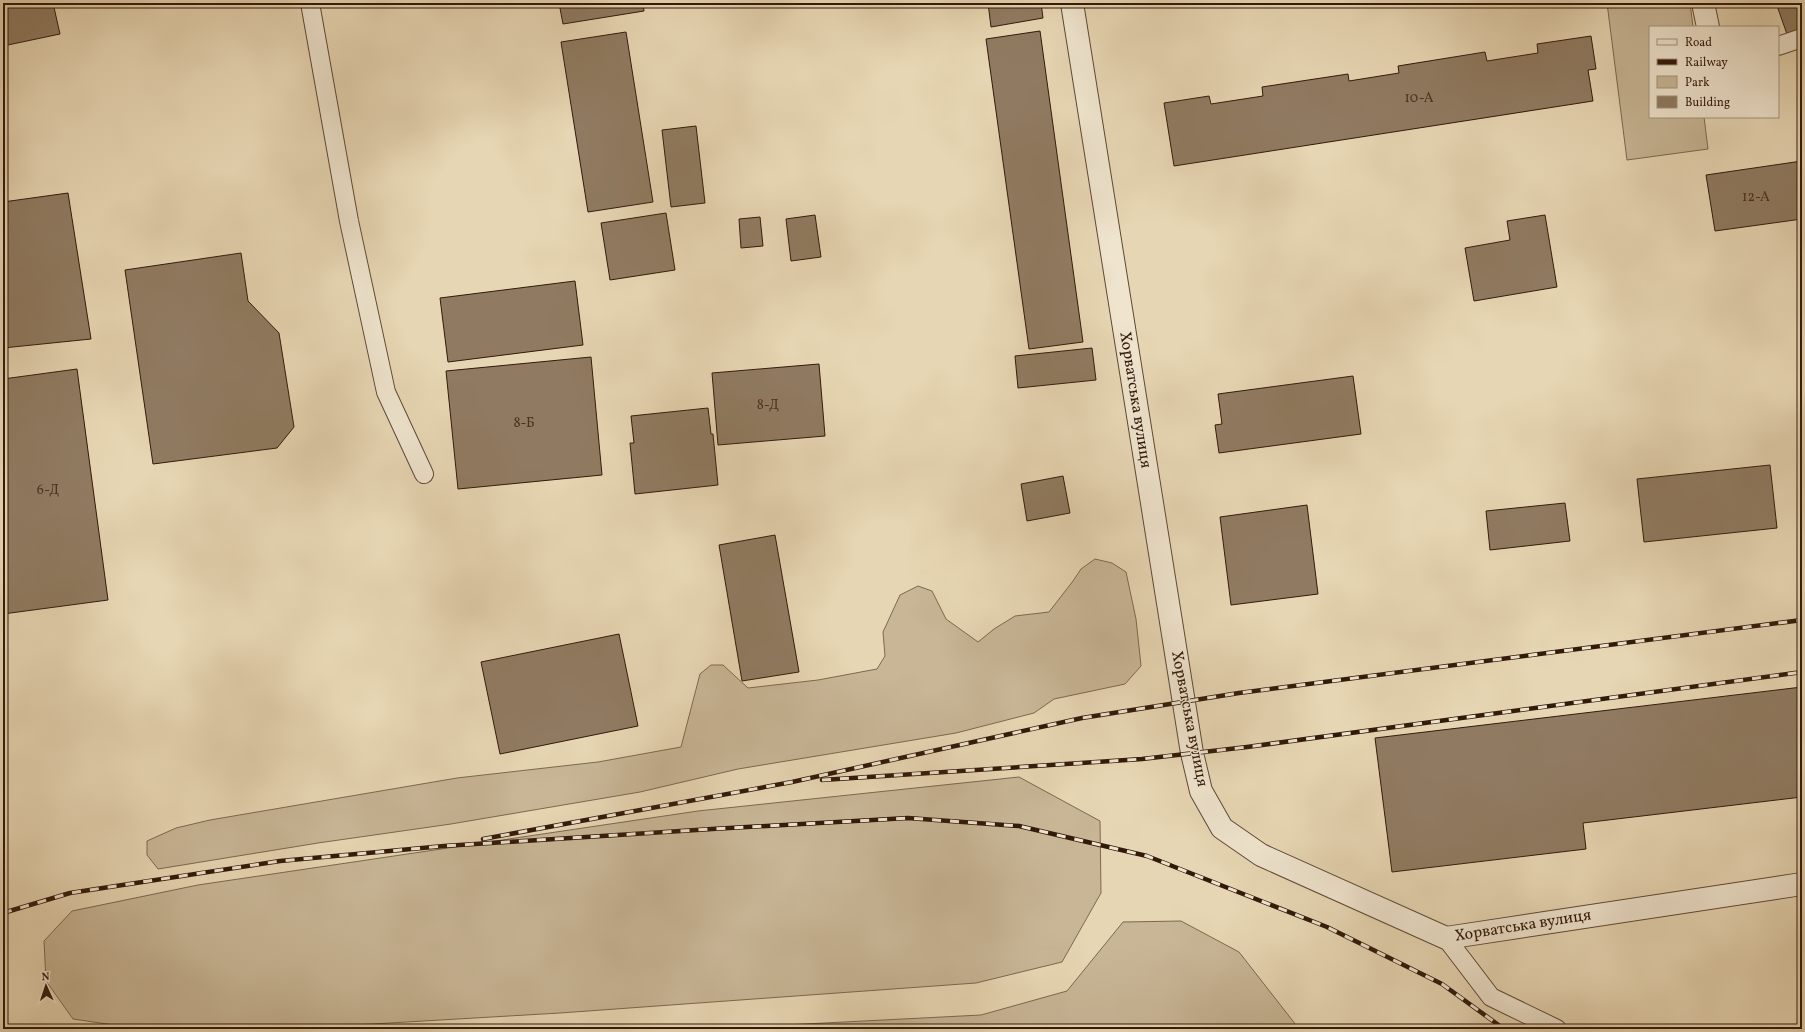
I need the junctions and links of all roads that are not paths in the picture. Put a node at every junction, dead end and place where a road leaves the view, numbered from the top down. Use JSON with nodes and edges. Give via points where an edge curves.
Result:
{"nodes":[{"id":1,"x":310,"y":3,"type":"edge"},
{"id":2,"x":1074,"y":3,"type":"edge"},
{"id":3,"x":1703,"y":3,"type":"edge"},
{"id":4,"x":1708,"y":26,"type":"edge"},
{"id":5,"x":1802,"y":38,"type":"edge"},
{"id":6,"x":1779,"y":46,"type":"edge"},
{"id":7,"x":424,"y":474,"type":"dead end"},
{"id":8,"x":1802,"y":884,"type":"edge"},
{"id":9,"x":1446,"y":938,"type":"junction"},
{"id":10,"x":1557,"y":1029,"type":"edge"}],
"edges":[{"from":1,"to":7,"type":"lane","via":[[349,221],[386,392]]},
{"from":2,"to":9,"type":"street","name":"Хорватська вулиця","via":[[1188,731],[1201,791],[1222,828],[1261,855]]},
{"from":3,"to":4,"type":"street"},
{"from":5,"to":6,"type":"lane"},
{"from":8,"to":9,"type":"street","name":"Хорватська вулиця"},
{"from":9,"to":10,"type":"lane","via":[[1491,997]]}]}
